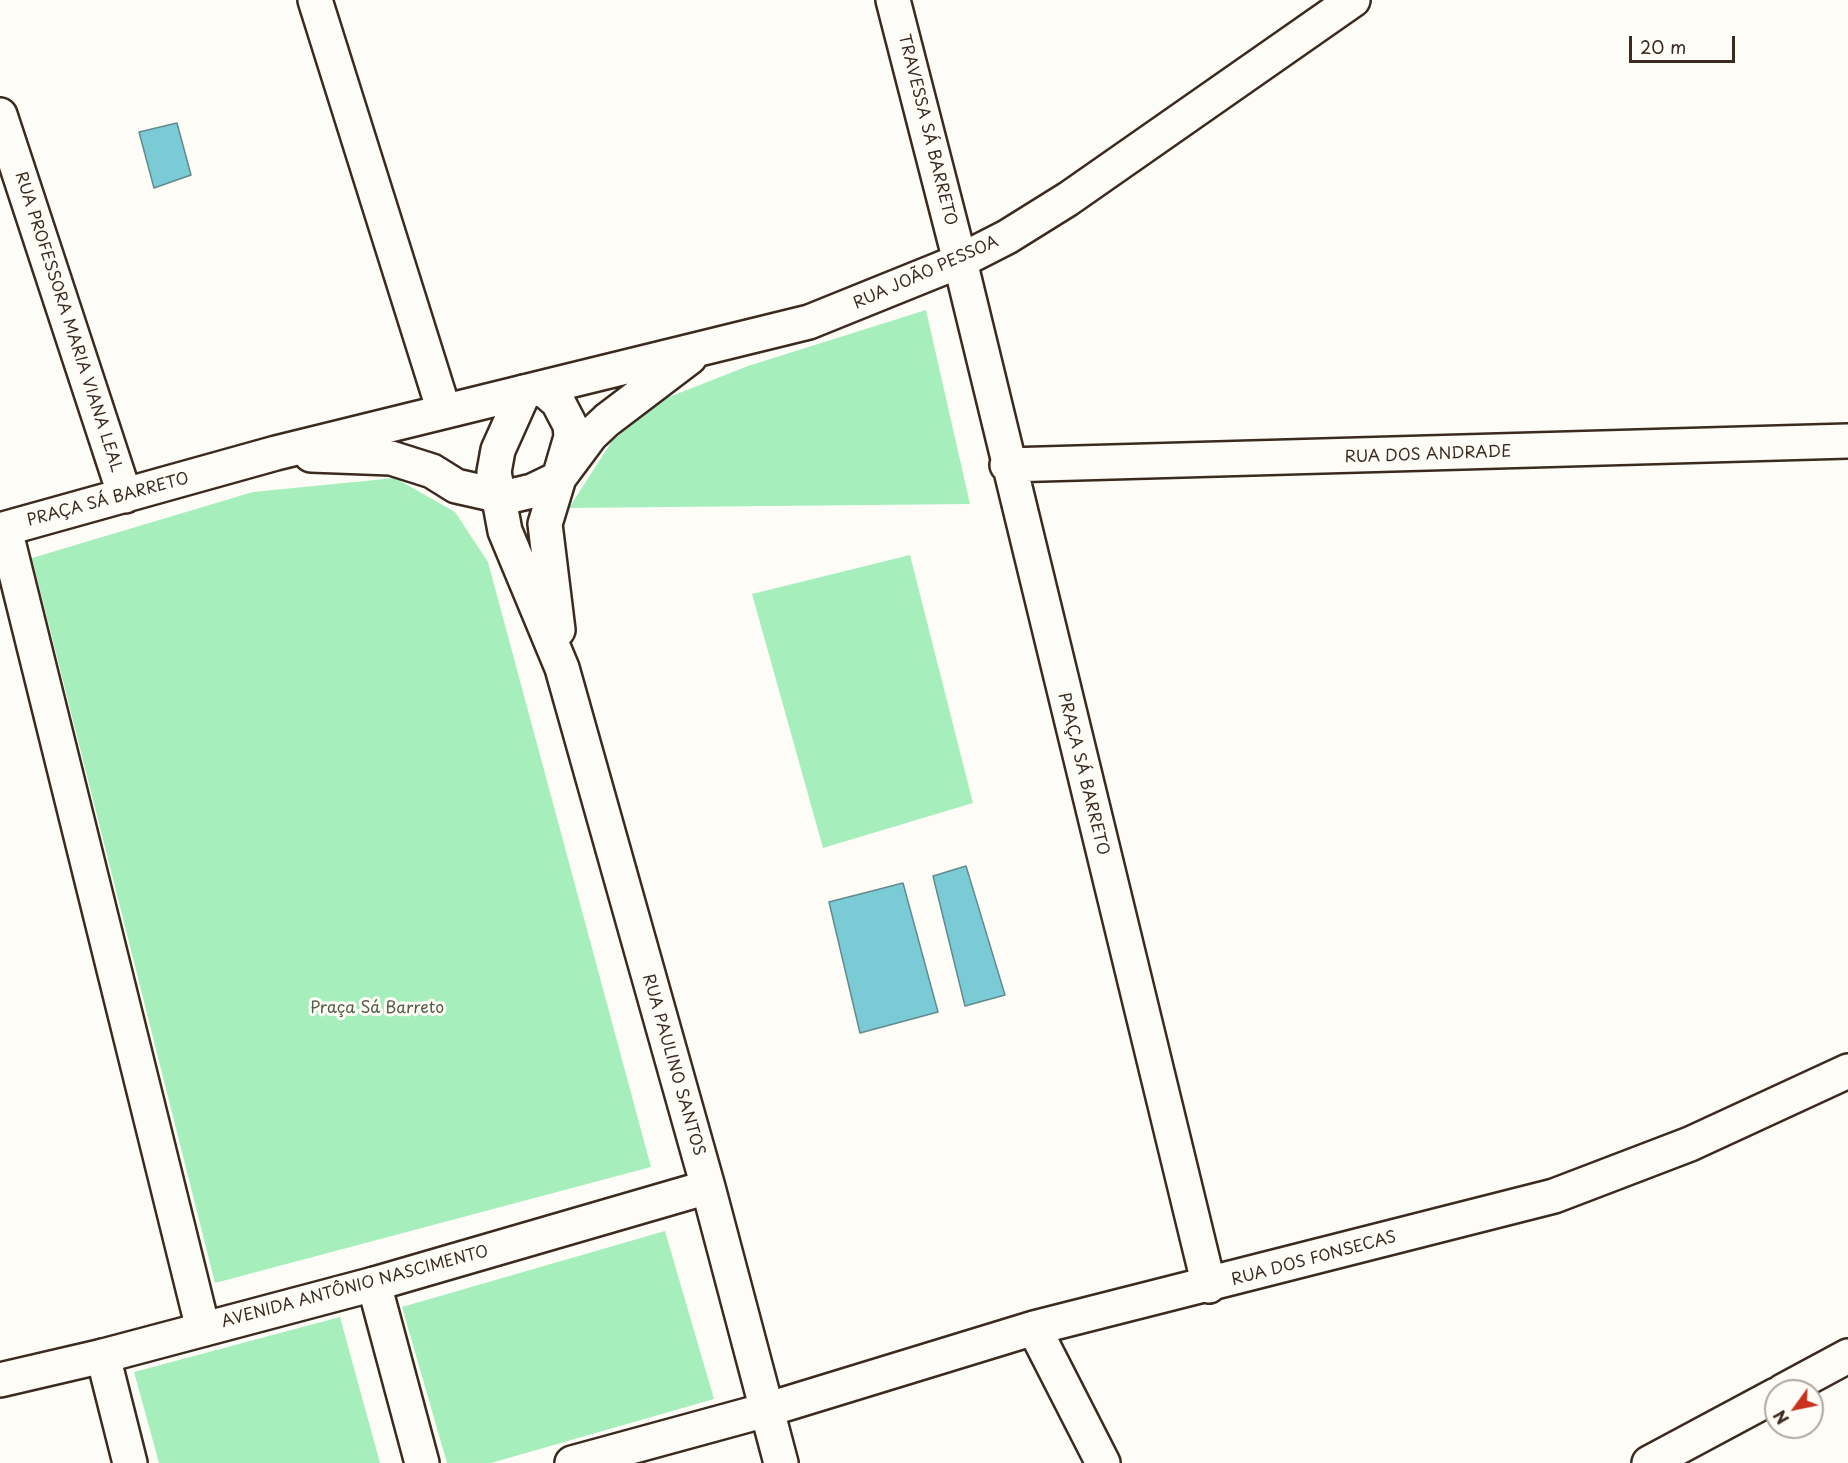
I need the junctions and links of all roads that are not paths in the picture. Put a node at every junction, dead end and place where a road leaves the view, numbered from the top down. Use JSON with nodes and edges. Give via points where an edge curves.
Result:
{"nodes":[{"id":1,"x":315,"y":0,"type":"edge"},
{"id":2,"x":893,"y":0,"type":"edge"},
{"id":3,"x":1353,"y":0,"type":"edge"},
{"id":4,"x":0,"y":115,"type":"edge"},
{"id":5,"x":960,"y":261,"type":"junction"},
{"id":6,"x":703,"y":347,"type":"junction"},
{"id":7,"x":534,"y":390,"type":"junction"},
{"id":8,"x":444,"y":411,"type":"junction"},
{"id":9,"x":1848,"y":441,"type":"edge"},
{"id":10,"x":276,"y":453,"type":"junction"},
{"id":11,"x":1007,"y":465,"type":"junction"},
{"id":12,"x":559,"y":478,"type":"junction"},
{"id":13,"x":496,"y":495,"type":"junction"},
{"id":14,"x":125,"y":496,"type":"junction"},
{"id":15,"x":2,"y":529,"type":"edge"},
{"id":16,"x":562,"y":668,"type":"junction"},
{"id":17,"x":1848,"y":1071,"type":"edge"},
{"id":18,"x":708,"y":1187,"type":"junction"},
{"id":19,"x":374,"y":1284,"type":"junction"},
{"id":20,"x":1209,"y":1286,"type":"junction"},
{"id":21,"x":1034,"y":1328,"type":"junction"},
{"id":22,"x":203,"y":1329,"type":"junction"},
{"id":23,"x":103,"y":1356,"type":"junction"},
{"id":24,"x":1848,"y":1356,"type":"edge"},
{"id":25,"x":1805,"y":1379,"type":"edge"},
{"id":26,"x":0,"y":1380,"type":"edge"},
{"id":27,"x":1764,"y":1401,"type":"edge"},
{"id":28,"x":766,"y":1410,"type":"junction"},
{"id":29,"x":130,"y":1463,"type":"edge"},
{"id":30,"x":422,"y":1463,"type":"edge"},
{"id":31,"x":572,"y":1463,"type":"edge"},
{"id":32,"x":781,"y":1463,"type":"edge"},
{"id":33,"x":1104,"y":1463,"type":"edge"},
{"id":34,"x":1649,"y":1463,"type":"edge"}],
"edges":[{"from":1,"to":8,"type":"street"},
{"from":2,"to":5,"type":"street","name":"TRAVESSA SÁ BARRETO"},
{"from":3,"to":5,"type":"street","name":"RUA JOÃO PESSOA","via":[[1068,199]]},
{"from":4,"to":14,"type":"street","name":"RUA PROFESSORA MARIA VIANA LEAL"},
{"from":5,"to":6,"type":"street","name":"RUA JOÃO PESSOA","via":[[809,322]]},
{"from":5,"to":11,"type":"street","name":"PRAÇA SÁ BARRETO"},
{"from":6,"to":7,"type":"street","name":"RUA JOÃO PESSOA"},
{"from":6,"to":12,"type":"street","name":"RUA PAULINO SANTOS","via":[[607,420]]},
{"from":7,"to":8,"type":"street","name":"PRAÇA SÁ BARRETO"},
{"from":7,"to":12,"type":"street","via":[[558,402],[570,425],[571,437]]},
{"from":7,"to":13,"type":"street","name":"RUA PAULINO SANTOS","via":[[498,450],[494,472]]},
{"from":8,"to":10,"type":"street","name":"PRAÇA SÁ BARRETO"},
{"from":9,"to":11,"type":"street","name":"RUA DOS ANDRADE"},
{"from":10,"to":13,"type":"street","name":"PRAÇA SÁ BARRETO","via":[[391,459],[432,471],[446,482]]},
{"from":10,"to":14,"type":"street","name":"PRAÇA SÁ BARRETO"},
{"from":11,"to":20,"type":"street","name":"PRAÇA SÁ BARRETO"},
{"from":12,"to":13,"type":"street","name":"PRAÇA SÁ BARRETO","via":[[532,491]]},
{"from":12,"to":16,"type":"street","name":"RUA PAULINO SANTOS","via":[[545,524]]},
{"from":13,"to":16,"type":"street","name":"RUA PAULINO SANTOS","via":[[505,531]]},
{"from":14,"to":15,"type":"street","name":"PRAÇA SÁ BARRETO"},
{"from":15,"to":22,"type":"street","name":"PRAÇA SÁ BARRETO"},
{"from":16,"to":18,"type":"street","name":"RUA PAULINO SANTOS"},
{"from":17,"to":20,"type":"street","name":"RUA DOS FONSECAS","via":[[1690,1144],[1554,1196]]},
{"from":18,"to":19,"type":"street","name":"AVENIDA ANTÔNIO NASCIMENTO"},
{"from":18,"to":28,"type":"street","name":"RUA PAULINO SANTOS"},
{"from":19,"to":22,"type":"street","name":"AVENIDA ANTÔNIO NASCIMENTO"},
{"from":19,"to":30,"type":"street"},
{"from":20,"to":21,"type":"street","name":"RUA DOS FONSECAS"},
{"from":21,"to":28,"type":"street","name":"RUA DOS FONSECAS"},
{"from":21,"to":33,"type":"street"},
{"from":22,"to":23,"type":"street","name":"AVENIDA ANTÔNIO NASCIMENTO"},
{"from":23,"to":26,"type":"street","name":"AVENIDA ANTÔNIO NASCIMENTO"},
{"from":23,"to":29,"type":"street"},
{"from":24,"to":25,"type":"street"},
{"from":27,"to":34,"type":"street"},
{"from":28,"to":31,"type":"street"},
{"from":28,"to":32,"type":"street","name":"RUA PAULINO SANTOS"}]}
